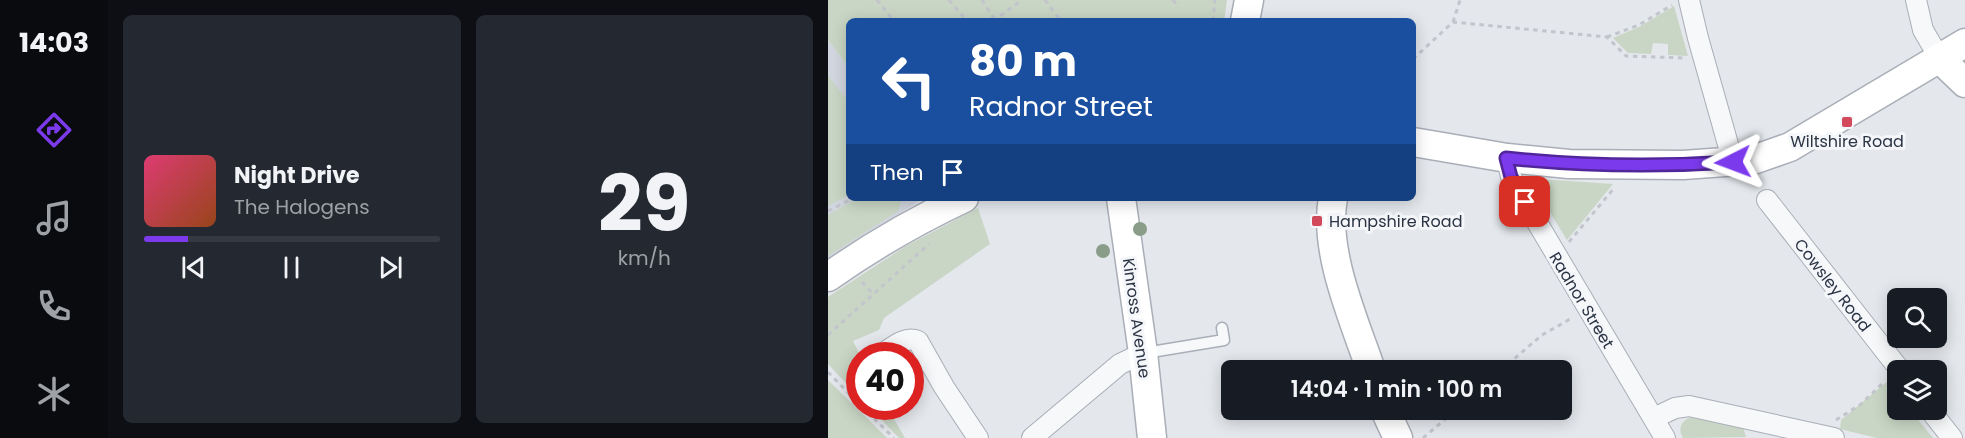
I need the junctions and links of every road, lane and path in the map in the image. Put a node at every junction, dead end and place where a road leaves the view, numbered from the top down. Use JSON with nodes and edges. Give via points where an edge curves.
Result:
{"nodes":[{"id":1,"x":877,"y":0,"type":"edge"},
{"id":2,"x":949,"y":0,"type":"edge"},
{"id":3,"x":982,"y":0,"type":"edge"},
{"id":4,"x":1022,"y":0,"type":"edge"},
{"id":5,"x":1045,"y":0,"type":"edge"},
{"id":6,"x":1173,"y":0,"type":"edge"},
{"id":7,"x":1215,"y":0,"type":"edge"},
{"id":8,"x":1250,"y":0,"type":"edge"},
{"id":9,"x":1460,"y":0,"type":"edge"},
{"id":10,"x":1681,"y":0,"type":"edge"},
{"id":11,"x":1689,"y":0,"type":"edge"},
{"id":12,"x":1916,"y":0,"type":"edge"},
{"id":13,"x":1179,"y":7,"type":"dead end"},
{"id":14,"x":892,"y":18,"type":"edge"},
{"id":15,"x":964,"y":18,"type":"edge"},
{"id":16,"x":993,"y":18,"type":"edge"},
{"id":17,"x":997,"y":18,"type":"edge"},
{"id":18,"x":1059,"y":18,"type":"edge"},
{"id":19,"x":1214,"y":18,"type":"edge"},
{"id":20,"x":1246,"y":18,"type":"edge"},
{"id":21,"x":1453,"y":22,"type":"junction"},
{"id":22,"x":1607,"y":37,"type":"junction"},
{"id":23,"x":1965,"y":43,"type":"edge"},
{"id":24,"x":1416,"y":56,"type":"edge"},
{"id":25,"x":1703,"y":58,"type":"junction"},
{"id":26,"x":1940,"y":59,"type":"junction"},
{"id":27,"x":1965,"y":83,"type":"edge"},
{"id":28,"x":1416,"y":143,"type":"edge"},
{"id":29,"x":1506,"y":158,"type":"junction"},
{"id":30,"x":1733,"y":162,"type":"junction"},
{"id":31,"x":1633,"y":166,"type":"junction"},
{"id":32,"x":1767,"y":200,"type":"dead end"},
{"id":33,"x":848,"y":201,"type":"edge"},
{"id":34,"x":957,"y":201,"type":"edge"},
{"id":35,"x":1120,"y":201,"type":"edge"},
{"id":36,"x":1333,"y":201,"type":"edge"},
{"id":37,"x":828,"y":212,"type":"edge"},
{"id":38,"x":933,"y":212,"type":"junction"},
{"id":39,"x":1557,"y":257,"type":"junction"},
{"id":40,"x":828,"y":277,"type":"edge"},
{"id":41,"x":1588,"y":309,"type":"junction"},
{"id":42,"x":1222,"y":328,"type":"dead end"},
{"id":43,"x":828,"y":335,"type":"edge"},
{"id":44,"x":903,"y":342,"type":"edge"},
{"id":45,"x":918,"y":342,"type":"edge"},
{"id":46,"x":924,"y":352,"type":"edge"},
{"id":47,"x":1143,"y":354,"type":"junction"},
{"id":48,"x":1368,"y":360,"type":"edge"},
{"id":49,"x":1513,"y":360,"type":"edge"},
{"id":50,"x":1891,"y":360,"type":"edge"},
{"id":51,"x":828,"y":372,"type":"edge"},
{"id":52,"x":1887,"y":381,"type":"edge"},
{"id":53,"x":846,"y":391,"type":"edge"},
{"id":54,"x":1654,"y":418,"type":"junction"},
{"id":55,"x":875,"y":420,"type":"edge"},
{"id":56,"x":1390,"y":420,"type":"edge"},
{"id":57,"x":1444,"y":420,"type":"edge"},
{"id":58,"x":1938,"y":420,"type":"edge"},
{"id":59,"x":1814,"y":433,"type":"junction"},
{"id":60,"x":894,"y":438,"type":"edge"},
{"id":61,"x":978,"y":438,"type":"edge"},
{"id":62,"x":1032,"y":438,"type":"edge"},
{"id":63,"x":1152,"y":438,"type":"edge"},
{"id":64,"x":1398,"y":438,"type":"edge"},
{"id":65,"x":1423,"y":438,"type":"edge"},
{"id":66,"x":1665,"y":438,"type":"edge"},
{"id":67,"x":1834,"y":438,"type":"edge"},
{"id":68,"x":1952,"y":438,"type":"edge"}],
"edges":[{"from":1,"to":14,"type":"path"},
{"from":2,"to":15,"type":"path"},
{"from":3,"to":16,"type":"path"},
{"from":4,"to":17,"type":"path"},
{"from":5,"to":18,"type":"path"},
{"from":6,"to":13,"type":"path"},
{"from":7,"to":19,"type":"path"},
{"from":8,"to":20,"type":"street"},
{"from":9,"to":21,"type":"path"},
{"from":10,"to":22,"type":"path","via":[[1639,25]]},
{"from":11,"to":25,"type":"street"},
{"from":12,"to":26,"type":"street","via":[[1923,30]]},
{"from":21,"to":22,"type":"path"},
{"from":21,"to":24,"type":"path"},
{"from":22,"to":25,"type":"path","via":[[1626,56]]},
{"from":23,"to":26,"type":"street"},
{"from":25,"to":30,"type":"street"},
{"from":26,"to":27,"type":"street"},
{"from":26,"to":30,"type":"street","via":[[1790,147],[1753,160]]},
{"from":28,"to":29,"type":"street"},
{"from":29,"to":31,"type":"street"},
{"from":29,"to":39,"type":"street","name":"Radnor Street","via":[[1511,177]]},
{"from":30,"to":31,"type":"street"},
{"from":31,"to":39,"type":"path"},
{"from":32,"to":50,"type":"street","name":"Cowsley Road"},
{"from":33,"to":37,"type":"path"},
{"from":34,"to":38,"type":"street"},
{"from":35,"to":47,"type":"street","name":"Kinross Avenue"},
{"from":36,"to":48,"type":"street","via":[[1330,227],[1336,259]]},
{"from":38,"to":40,"type":"street"},
{"from":38,"to":43,"type":"path","via":[[936,226],[930,243]]},
{"from":39,"to":41,"type":"street","name":"Radnor Street"},
{"from":41,"to":49,"type":"path","via":[[1542,335]]},
{"from":41,"to":54,"type":"street","name":"Radnor Street"},
{"from":42,"to":47,"type":"lane","via":[[1224,340]]},
{"from":44,"to":45,"type":"street"},
{"from":46,"to":61,"type":"street"},
{"from":47,"to":62,"type":"street","via":[[1120,364]]},
{"from":47,"to":63,"type":"street","name":"Kinross Avenue"},
{"from":51,"to":53,"type":"path"},
{"from":52,"to":59,"type":"path","via":[[1861,404]]},
{"from":54,"to":59,"type":"street","via":[[1689,406]]},
{"from":54,"to":66,"type":"street","name":"Radnor Street"},
{"from":55,"to":60,"type":"path"},
{"from":56,"to":64,"type":"street"},
{"from":57,"to":65,"type":"path"},
{"from":58,"to":68,"type":"street"},
{"from":59,"to":67,"type":"street"}]}
